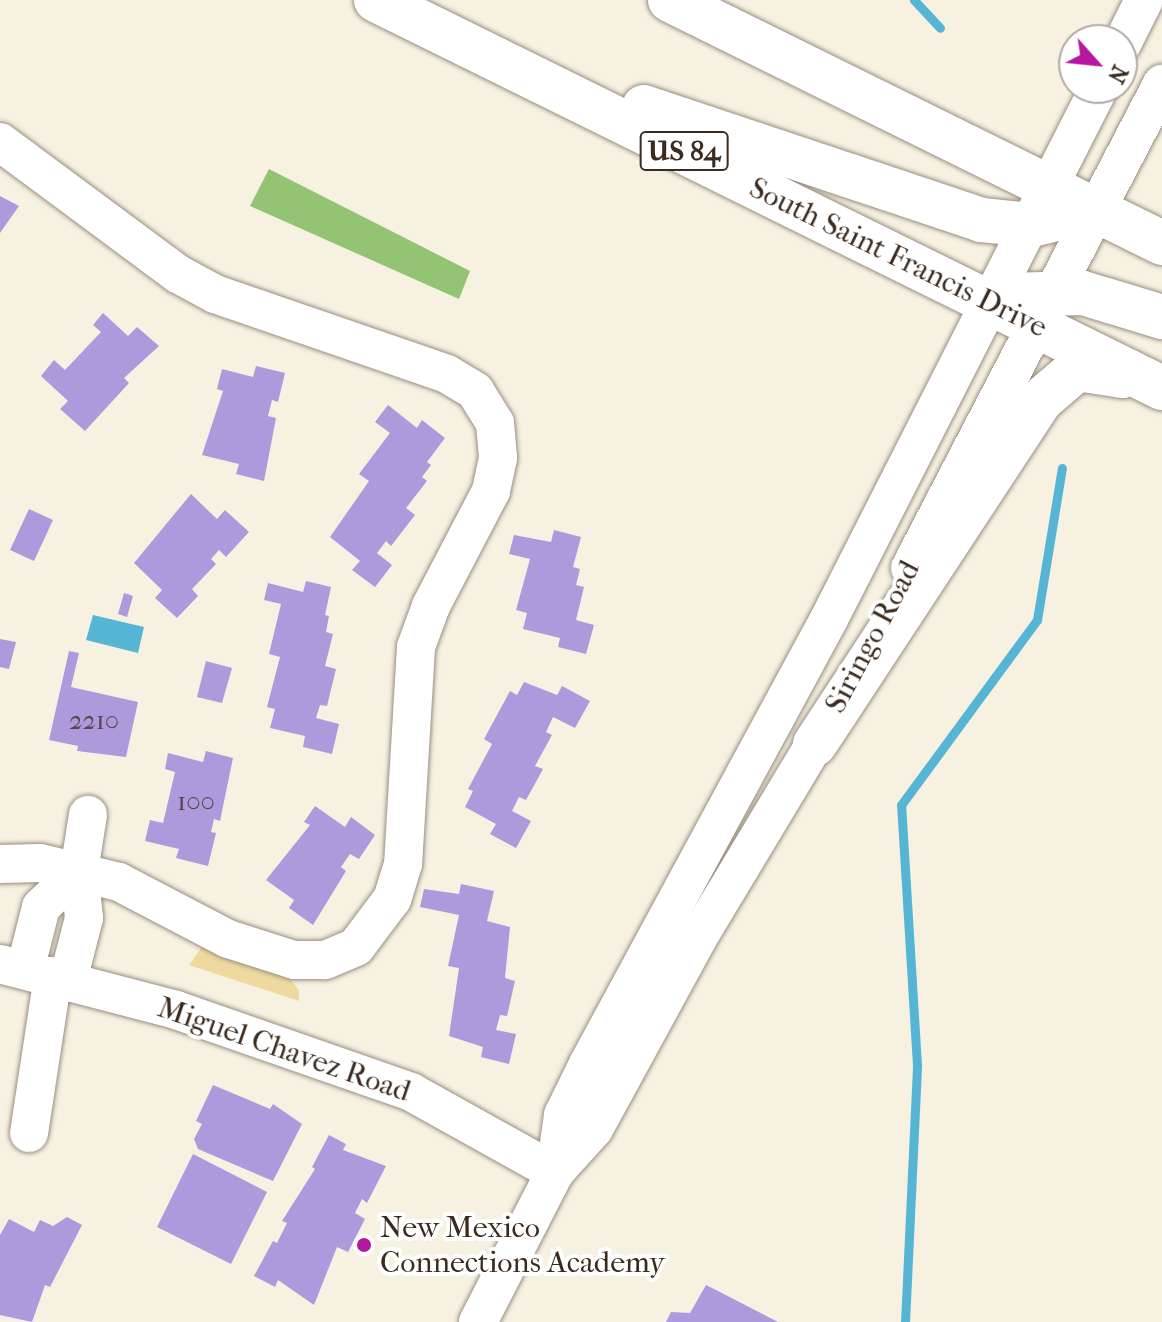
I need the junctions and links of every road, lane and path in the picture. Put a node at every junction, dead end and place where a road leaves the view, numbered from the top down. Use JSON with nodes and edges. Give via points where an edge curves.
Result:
{"nodes":[{"id":1,"x":376,"y":0,"type":"edge"},
{"id":2,"x":670,"y":0,"type":"edge"},
{"id":3,"x":1144,"y":0,"type":"edge"},
{"id":4,"x":1132,"y":24,"type":"edge"},
{"id":5,"x":501,"y":61,"type":"junction"},
{"id":6,"x":1162,"y":84,"type":"edge"},
{"id":7,"x":1091,"y":104,"type":"edge"},
{"id":8,"x":0,"y":142,"type":"edge"},
{"id":9,"x":1040,"y":206,"type":"junction"},
{"id":10,"x":1096,"y":210,"type":"junction"},
{"id":11,"x":1162,"y":243,"type":"edge"},
{"id":12,"x":993,"y":302,"type":"junction"},
{"id":13,"x":1046,"y":309,"type":"junction"},
{"id":14,"x":1162,"y":317,"type":"edge"},
{"id":15,"x":1155,"y":385,"type":"edge"},
{"id":16,"x":815,"y":744,"type":"junction"},
{"id":17,"x":88,"y":815,"type":"dead end"},
{"id":18,"x":0,"y":864,"type":"edge"},
{"id":19,"x":79,"y":871,"type":"junction"},
{"id":20,"x":36,"y":972,"type":"edge"},
{"id":21,"x":29,"y":1133,"type":"dead end"},
{"id":22,"x":555,"y":1172,"type":"junction"},
{"id":23,"x":478,"y":1322,"type":"edge"}],
"edges":[{"from":1,"to":5,"type":"highway","name":"South Saint Francis Drive","number":"US 84"},
{"from":2,"to":9,"type":"highway"},
{"from":3,"to":4,"type":"street"},
{"from":5,"to":9,"type":"highway","via":[[981,220]]},
{"from":5,"to":12,"type":"highway","name":"South Saint Francis Drive","number":"US 84"},
{"from":6,"to":10,"type":"street","name":"Siringo Road"},
{"from":7,"to":9,"type":"street","name":"Siringo Road"},
{"from":8,"to":19,"type":"street","via":[[178,274],[262,313],[447,374],[475,391],[495,423],[498,458],[491,491],[431,606],[416,647],[403,864],[392,899],[356,947],[325,960],[260,952],[138,890]]},
{"from":9,"to":10,"type":"highway"},
{"from":9,"to":12,"type":"street","name":"Siringo Road"},
{"from":10,"to":11,"type":"highway"},
{"from":10,"to":13,"type":"street","name":"Siringo Road"},
{"from":12,"to":13,"type":"highway","name":"South Saint Francis Drive","number":"US 84"},
{"from":12,"to":22,"type":"street","name":"Siringo Road","via":[[588,1064],[563,1115]]},
{"from":13,"to":14,"type":"highway","via":[[1083,293]]},
{"from":13,"to":15,"type":"highway","name":"South Saint Francis Drive","number":"US 84"},
{"from":13,"to":16,"type":"street","name":"Siringo Road"},
{"from":15,"to":16,"type":"highway","via":[[1077,369],[1041,400]]},
{"from":16,"to":22,"type":"street","name":"Siringo Road","via":[[698,938],[594,1129]]},
{"from":17,"to":19,"type":"street"},
{"from":18,"to":19,"type":"street","via":[[40,863]]},
{"from":19,"to":20,"type":"street","via":[[41,907]]},
{"from":20,"to":21,"type":"street"},
{"from":20,"to":22,"type":"street","name":"Miguel Chavez Road","via":[[176,1010],[411,1092]]},
{"from":22,"to":23,"type":"street","name":"Siringo Road"}]}
